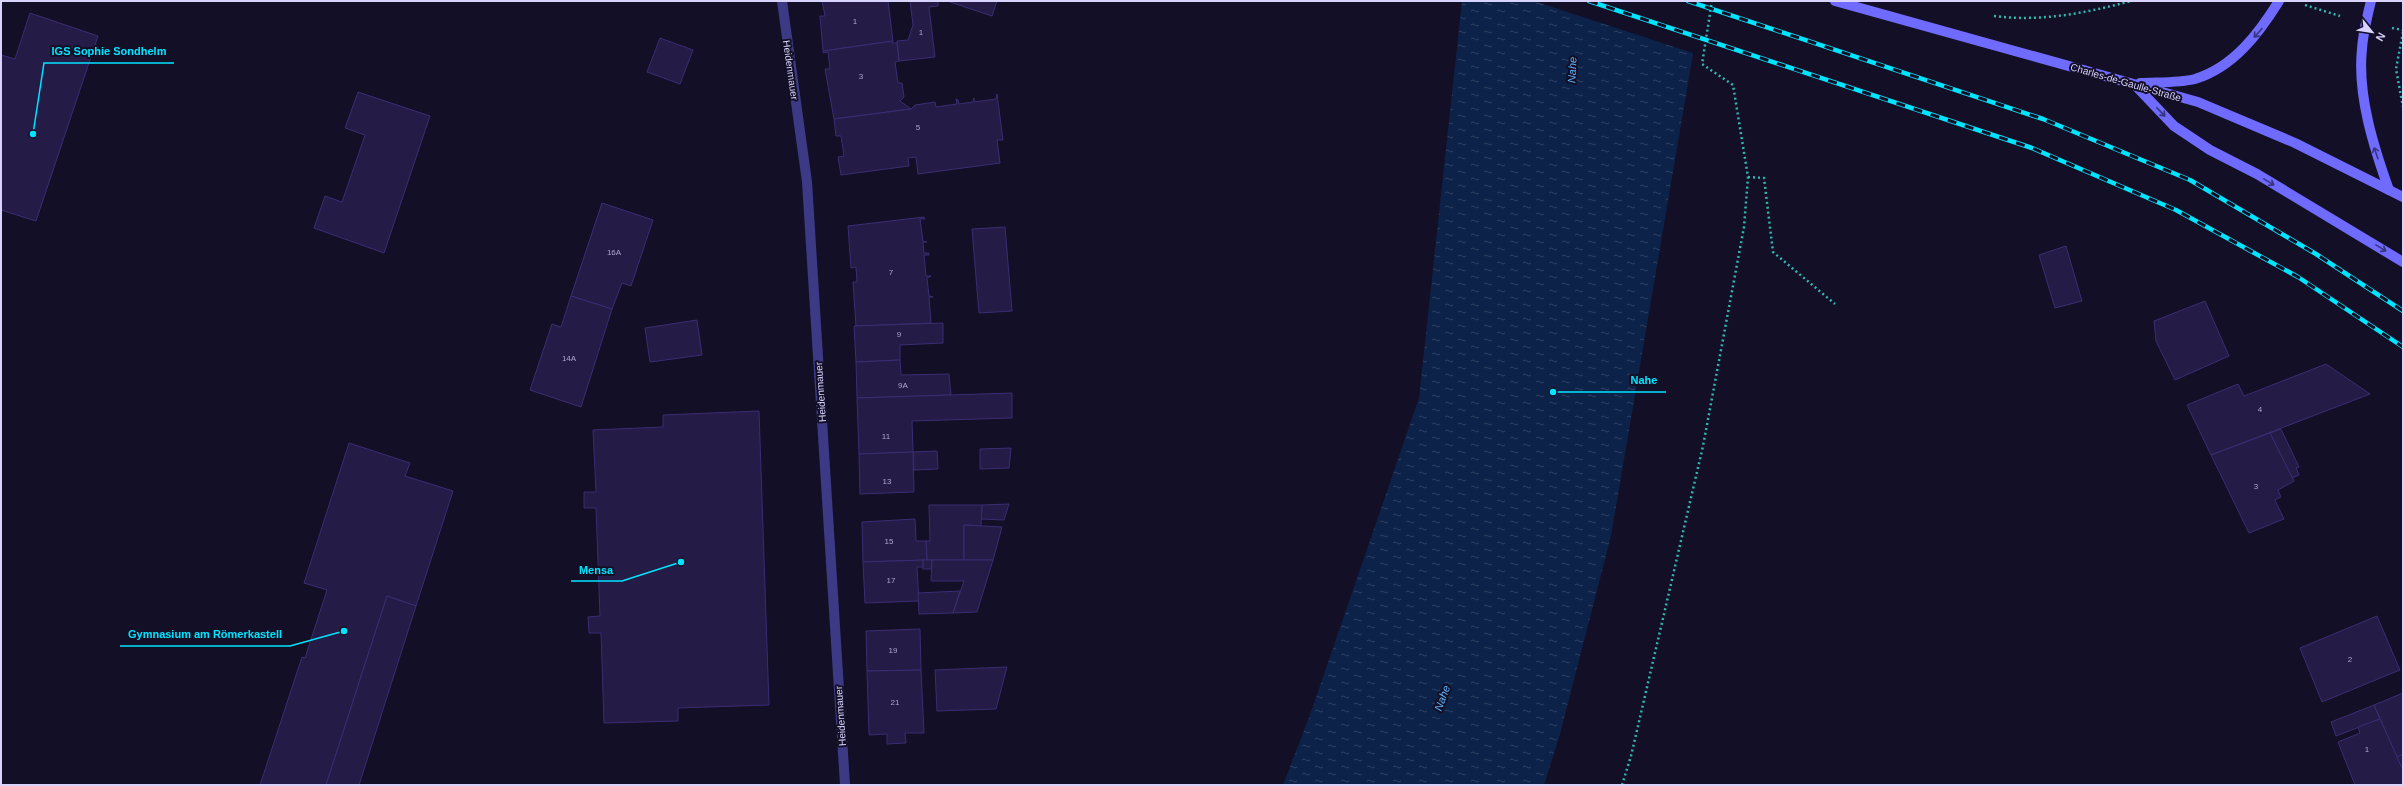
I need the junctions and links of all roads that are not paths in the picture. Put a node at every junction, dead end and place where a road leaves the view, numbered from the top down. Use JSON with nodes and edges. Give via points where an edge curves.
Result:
{"nodes":[{"id":1,"x":782,"y":1,"type":"edge"},
{"id":2,"x":1835,"y":1,"type":"edge"},
{"id":3,"x":2279,"y":1,"type":"edge"},
{"id":4,"x":2371,"y":1,"type":"edge"},
{"id":5,"x":2134,"y":84,"type":"junction"},
{"id":6,"x":2389,"y":190,"type":"junction"},
{"id":7,"x":2403,"y":197,"type":"edge"},
{"id":8,"x":2403,"y":262,"type":"edge"},
{"id":9,"x":845,"y":785,"type":"edge"}],
"edges":[{"from":1,"to":9,"type":"street","name":"Heidenmauer","via":[[807,182]]},
{"from":2,"to":5,"type":"street","name":"Charles-de-Gaulle-Straße"},
{"from":3,"to":5,"type":"street","one_way":true,"via":[[2262,29],[2241,51],[2217,68],[2195,79]]},
{"from":6,"to":4,"type":"street","one_way":true,"via":[[2374,148],[2362,80],[2362,50]]},
{"from":5,"to":6,"type":"street","name":"Charles-de-Gaulle-Straße","via":[[2198,102],[2247,122]]},
{"from":5,"to":8,"type":"street","one_way":true,"via":[[2174,126],[2210,150],[2257,174]]},
{"from":6,"to":7,"type":"street","name":"Charles-de-Gaulle-Straße"}]}
